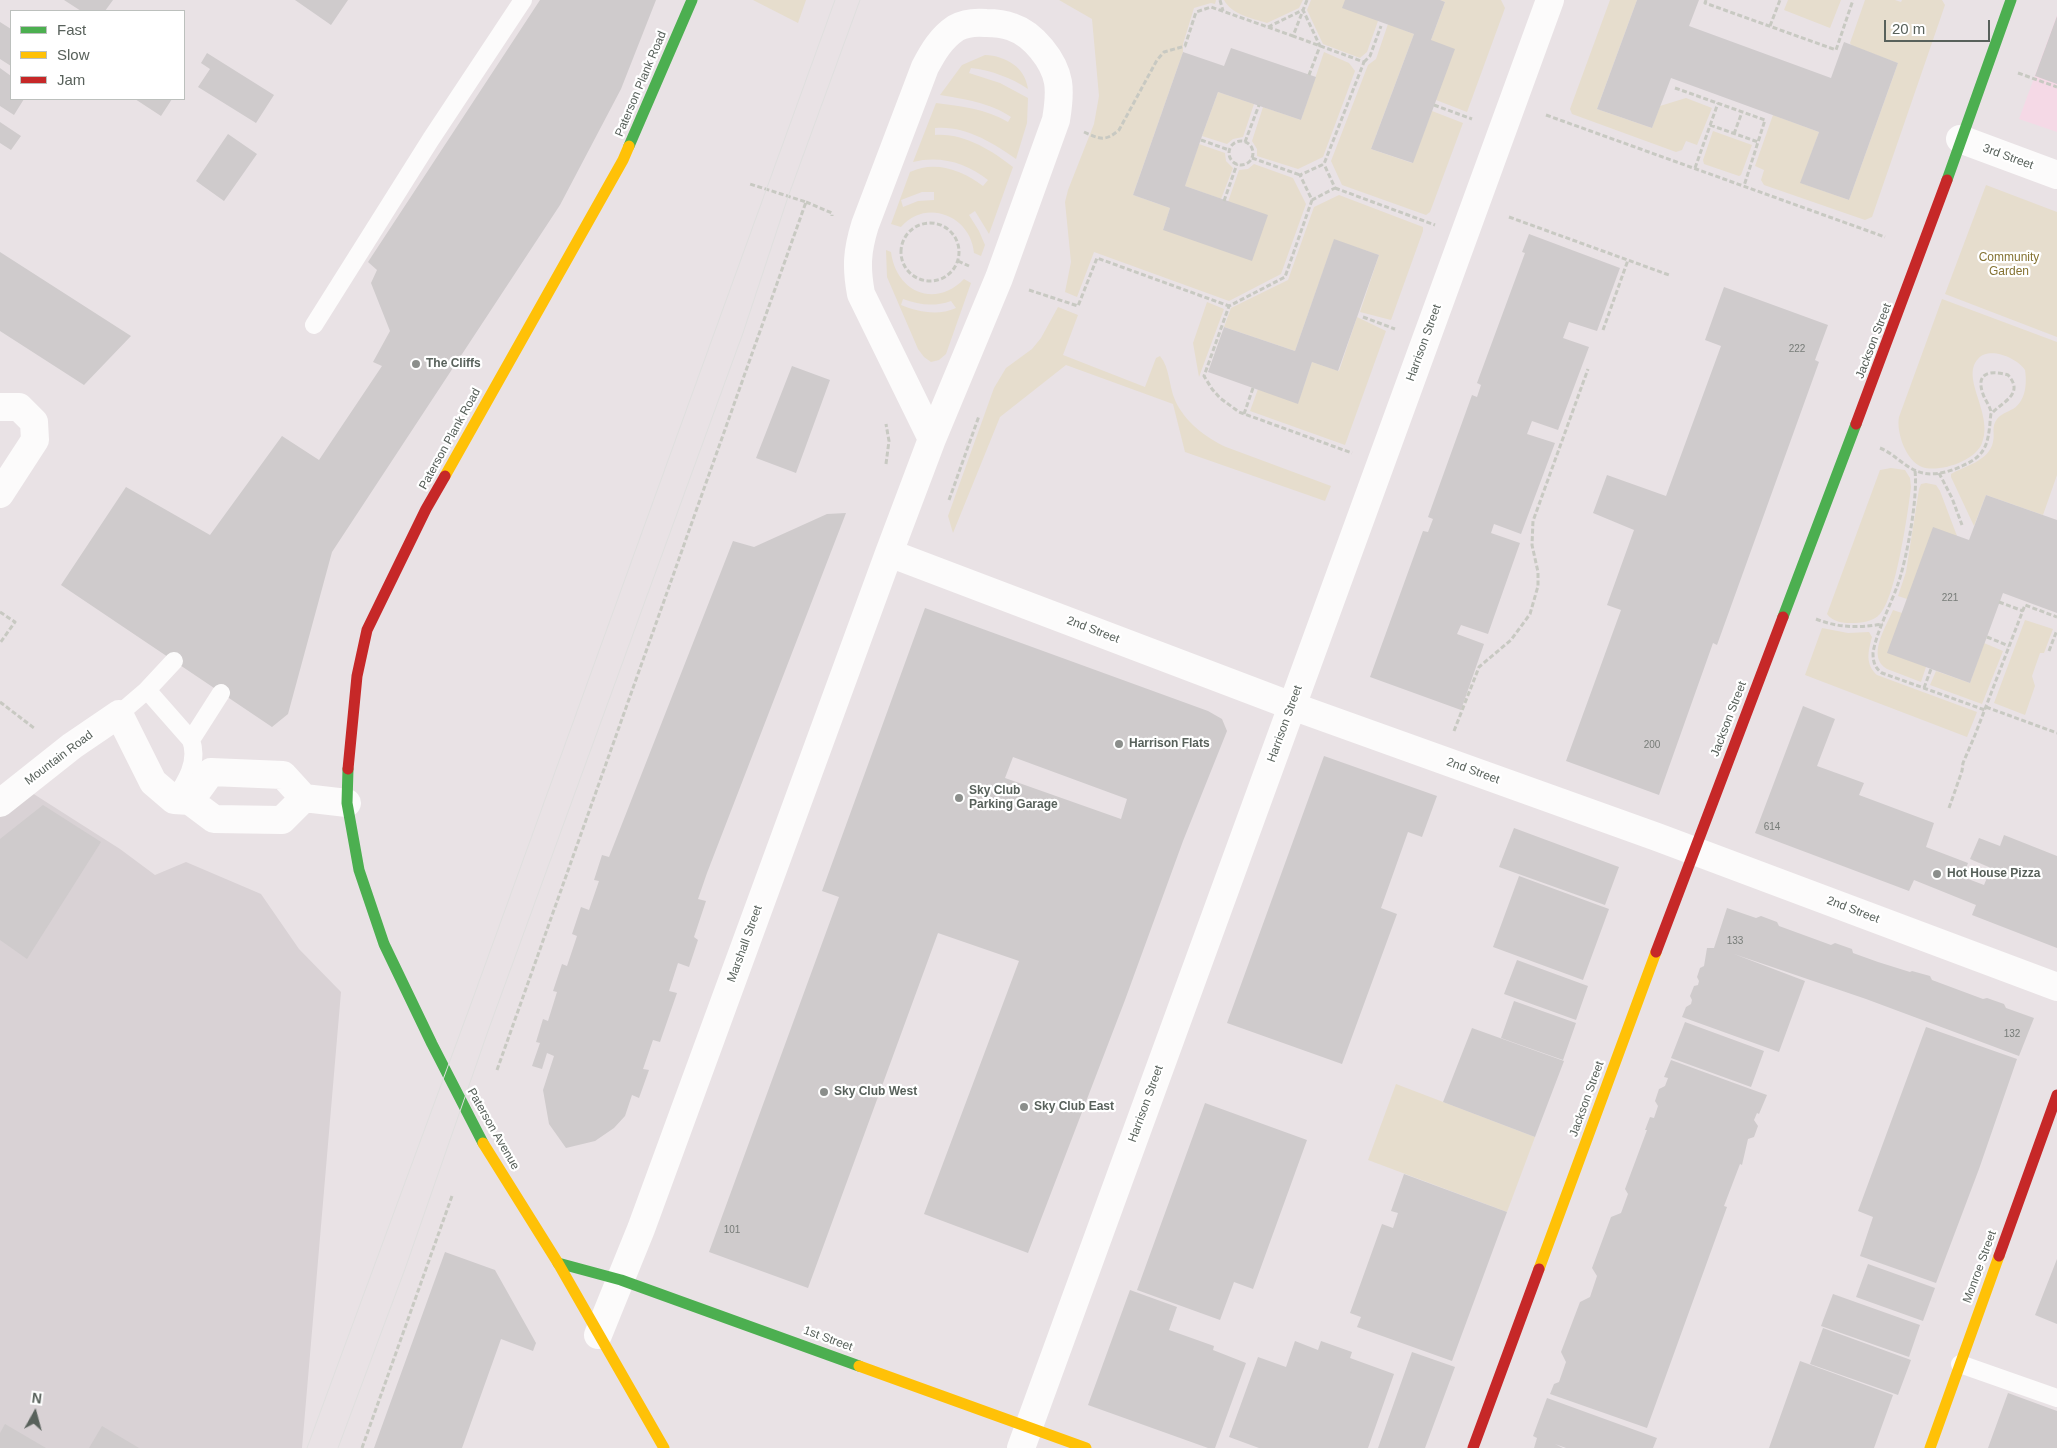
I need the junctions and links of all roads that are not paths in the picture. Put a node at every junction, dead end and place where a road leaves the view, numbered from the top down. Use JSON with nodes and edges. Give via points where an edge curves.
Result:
{"nodes":[{"id":1,"x":523,"y":0,"type":"edge"},
{"id":2,"x":692,"y":0,"type":"edge"},
{"id":3,"x":1550,"y":0,"type":"edge"},
{"id":4,"x":2011,"y":0,"type":"edge"},
{"id":5,"x":1960,"y":140,"type":"junction"},
{"id":6,"x":2057,"y":175,"type":"edge"},
{"id":7,"x":314,"y":325,"type":"dead end"},
{"id":8,"x":0,"y":408,"type":"edge"},
{"id":9,"x":932,"y":439,"type":"junction"},
{"id":10,"x":0,"y":494,"type":"edge"},
{"id":11,"x":889,"y":553,"type":"junction"},
{"id":12,"x":174,"y":661,"type":"dead end"},
{"id":13,"x":147,"y":690,"type":"junction"},
{"id":14,"x":221,"y":692,"type":"dead end"},
{"id":15,"x":1292,"y":706,"type":"junction"},
{"id":16,"x":119,"y":714,"type":"junction"},
{"id":17,"x":191,"y":740,"type":"junction"},
{"id":18,"x":304,"y":798,"type":"junction"},
{"id":19,"x":182,"y":800,"type":"junction"},
{"id":20,"x":0,"y":803,"type":"edge"},
{"id":21,"x":347,"y":803,"type":"junction"},
{"id":22,"x":1694,"y":851,"type":"junction"},
{"id":23,"x":2057,"y":987,"type":"edge"},
{"id":24,"x":2057,"y":1095,"type":"edge"},
{"id":25,"x":558,"y":1263,"type":"junction"},
{"id":26,"x":621,"y":1280,"type":"junction"},
{"id":27,"x":598,"y":1334,"type":"junction"},
{"id":28,"x":1960,"y":1364,"type":"junction"},
{"id":29,"x":2057,"y":1398,"type":"edge"},
{"id":30,"x":1025,"y":1438,"type":"edge"},
{"id":31,"x":664,"y":1448,"type":"edge"},
{"id":32,"x":1086,"y":1448,"type":"edge"},
{"id":33,"x":1473,"y":1448,"type":"edge"},
{"id":34,"x":1930,"y":1448,"type":"edge"}],
"edges":[{"from":1,"to":7,"type":"lane"},
{"from":2,"to":21,"type":"street","name":"Paterson Plank Road","via":[[623,160],[426,509],[367,630],[357,676],[348,758]]},
{"from":3,"to":15,"type":"street","name":"Harrison Street"},
{"from":4,"to":5,"type":"street","name":"Jackson Street"},
{"from":5,"to":6,"type":"street","name":"3rd Street"},
{"from":5,"to":22,"type":"street","name":"Jackson Street","via":[[1902,304]]},
{"from":8,"to":10,"type":"street","via":[[19,407],[34,422],[35,440]]},
{"from":9,"to":9,"type":"street","name":"Marshall Street","via":[[999,278],[1056,120],[1059,100],[1058,81],[1042,50],[1014,27],[994,23],[974,22],[957,27],[934,49],[865,225],[858,251],[857,273],[861,294]]},
{"from":9,"to":11,"type":"street","name":"Marshall Street"},
{"from":11,"to":15,"type":"street","name":"2nd Street"},
{"from":11,"to":26,"type":"street","name":"Marshall Street"},
{"from":12,"to":13,"type":"lane"},
{"from":13,"to":16,"type":"lane"},
{"from":13,"to":17,"type":"lane"},
{"from":14,"to":17,"type":"lane"},
{"from":15,"to":22,"type":"street","name":"2nd Street"},
{"from":15,"to":30,"type":"street","name":"Harrison Street"},
{"from":16,"to":19,"type":"street","via":[[153,782]]},
{"from":16,"to":20,"type":"street","name":"Mountain Road","via":[[72,746]]},
{"from":17,"to":19,"type":"lane","via":[[194,748],[192,768]]},
{"from":18,"to":19,"type":"street","via":[[282,820],[214,820]]},
{"from":18,"to":19,"type":"street","via":[[283,775],[211,772]]},
{"from":18,"to":21,"type":"street"},
{"from":21,"to":25,"type":"street","name":"Paterson Avenue","via":[[358,870],[384,944],[474,1128]]},
{"from":22,"to":23,"type":"street","name":"2nd Street"},
{"from":22,"to":33,"type":"street","name":"Jackson Street"},
{"from":24,"to":28,"type":"street","name":"Monroe Street"},
{"from":25,"to":26,"type":"street","name":"1st Street"},
{"from":25,"to":27,"type":"street","name":"Paterson Avenue"},
{"from":26,"to":27,"type":"street","name":"Marshall Street"},
{"from":26,"to":30,"type":"street","name":"1st Street"},
{"from":27,"to":31,"type":"street","name":"Paterson Avenue"},
{"from":28,"to":29,"type":"lane"},
{"from":28,"to":34,"type":"street","name":"Monroe Street"},
{"from":30,"to":32,"type":"street","name":"1st Street"}]}
